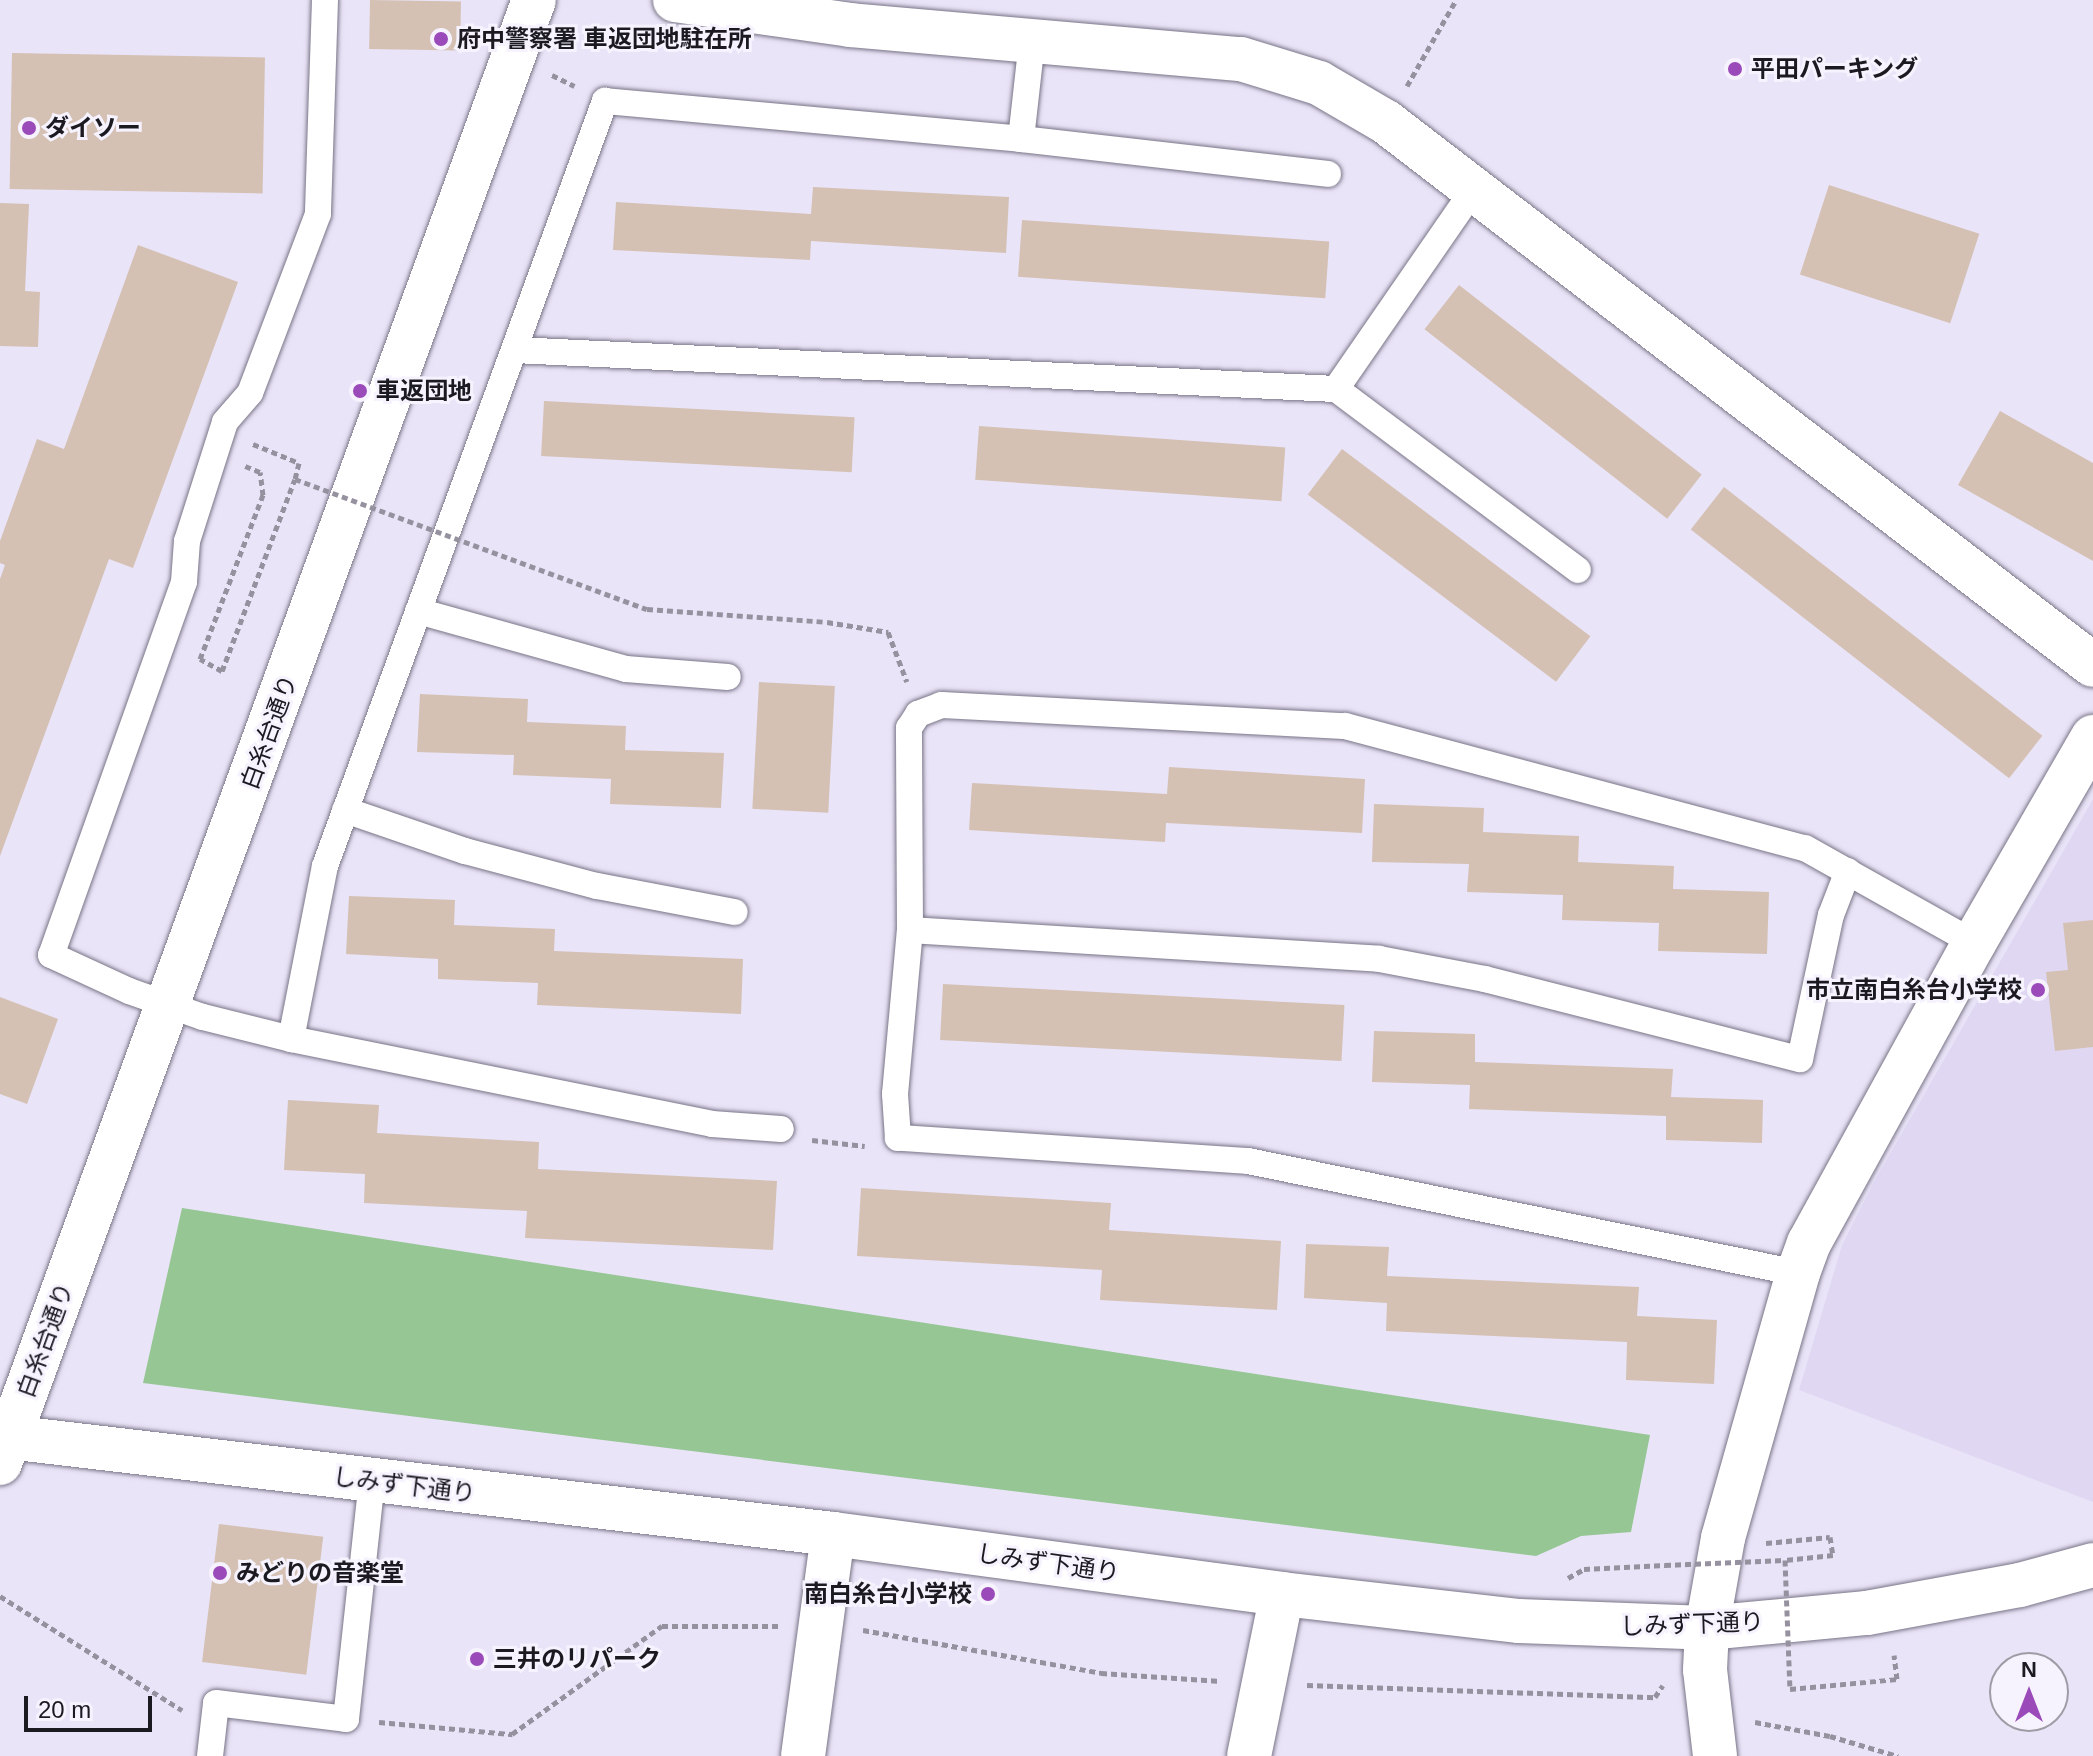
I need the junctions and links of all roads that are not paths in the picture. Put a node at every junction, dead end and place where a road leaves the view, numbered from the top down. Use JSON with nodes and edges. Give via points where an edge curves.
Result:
{"nodes":[{"id":1,"x":325,"y":0,"type":"edge"},
{"id":2,"x":534,"y":0,"type":"edge"},
{"id":3,"x":675,"y":0,"type":"edge"},
{"id":4,"x":1032,"y":41,"type":"junction"},
{"id":5,"x":1021,"y":139,"type":"junction"},
{"id":6,"x":1328,"y":174,"type":"dead end"},
{"id":7,"x":1474,"y":189,"type":"junction"},
{"id":8,"x":515,"y":350,"type":"junction"},
{"id":9,"x":1336,"y":389,"type":"junction"},
{"id":10,"x":1578,"y":570,"type":"dead end"},
{"id":11,"x":418,"y":611,"type":"junction"},
{"id":12,"x":2093,"y":665,"type":"edge"},
{"id":13,"x":728,"y":677,"type":"dead end"},
{"id":14,"x":2093,"y":737,"type":"edge"},
{"id":15,"x":345,"y":810,"type":"junction"},
{"id":16,"x":1848,"y":871,"type":"junction"},
{"id":17,"x":735,"y":912,"type":"dead end"},
{"id":18,"x":910,"y":930,"type":"junction"},
{"id":19,"x":1974,"y":943,"type":"junction"},
{"id":20,"x":169,"y":1005,"type":"junction"},
{"id":21,"x":291,"y":1039,"type":"junction"},
{"id":22,"x":781,"y":1129,"type":"road end"},
{"id":23,"x":1798,"y":1273,"type":"junction"},
{"id":24,"x":3,"y":1445,"type":"edge"},
{"id":25,"x":372,"y":1481,"type":"junction"},
{"id":26,"x":833,"y":1534,"type":"junction"},
{"id":27,"x":2093,"y":1565,"type":"edge"},
{"id":28,"x":1282,"y":1594,"type":"junction"},
{"id":29,"x":1707,"y":1628,"type":"junction"},
{"id":30,"x":210,"y":1756,"type":"edge"},
{"id":31,"x":803,"y":1756,"type":"edge"},
{"id":32,"x":1249,"y":1756,"type":"edge"},
{"id":33,"x":1715,"y":1756,"type":"edge"}],
"edges":[{"from":1,"to":20,"type":"lane","via":[[318,214],[250,393],[225,422],[187,541],[184,582],[51,955]]},
{"from":2,"to":20,"type":"street","name":"白糸台通り"},
{"from":3,"to":4,"type":"street","via":[[850,25]]},
{"from":4,"to":5,"type":"lane"},
{"from":4,"to":7,"type":"street","via":[[1241,59],[1319,83],[1386,122]]},
{"from":5,"to":6,"type":"lane"},
{"from":5,"to":8,"type":"lane","via":[[605,101]]},
{"from":7,"to":9,"type":"lane"},
{"from":7,"to":12,"type":"street"},
{"from":8,"to":9,"type":"lane"},
{"from":8,"to":11,"type":"lane"},
{"from":9,"to":10,"type":"lane"},
{"from":11,"to":13,"type":"lane","via":[[626,669]]},
{"from":11,"to":15,"type":"lane"},
{"from":14,"to":19,"type":"street"},
{"from":15,"to":17,"type":"lane","via":[[479,855],[597,886]]},
{"from":15,"to":21,"type":"lane","via":[[325,866]]},
{"from":16,"to":18,"type":"lane","via":[[1831,915],[1800,1059],[1485,979],[1379,959]]},
{"from":16,"to":18,"type":"lane","via":[[1805,848],[1345,726],[941,705],[918,714],[909,728]]},
{"from":16,"to":19,"type":"lane"},
{"from":18,"to":23,"type":"lane","via":[[895,1094],[898,1138],[1248,1161]]},
{"from":19,"to":23,"type":"street","via":[[1809,1243]]},
{"from":20,"to":21,"type":"lane"},
{"from":20,"to":24,"type":"street","name":"白糸台通り"},
{"from":21,"to":22,"type":"lane","via":[[712,1124]]},
{"from":23,"to":29,"type":"street","via":[[1723,1538]]},
{"from":24,"to":25,"type":"street","name":"しみず下通り"},
{"from":25,"to":26,"type":"street","name":"しみず下通り"},
{"from":25,"to":30,"type":"lane","via":[[346,1719],[216,1703]]},
{"from":26,"to":28,"type":"street","name":"しみず下通り"},
{"from":26,"to":31,"type":"street"},
{"from":27,"to":29,"type":"street","name":"しみず下通り","via":[[2020,1585],[1867,1613]]},
{"from":28,"to":29,"type":"street","name":"しみず下通り","via":[[1519,1621]]},
{"from":28,"to":32,"type":"street"},
{"from":29,"to":33,"type":"street","via":[[1705,1670]]}]}
